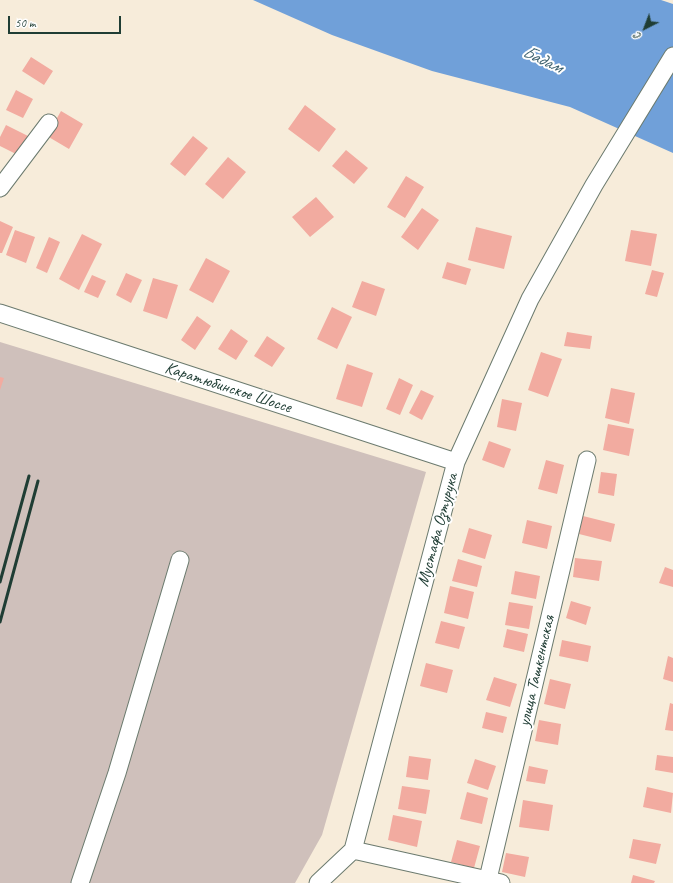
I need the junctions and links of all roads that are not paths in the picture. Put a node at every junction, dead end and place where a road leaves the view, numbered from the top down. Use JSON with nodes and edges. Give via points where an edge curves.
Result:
{"nodes":[{"id":1,"x":673,"y":56,"type":"edge"},
{"id":2,"x":49,"y":123,"type":"dead end"},
{"id":3,"x":0,"y":188,"type":"edge"},
{"id":4,"x":0,"y":314,"type":"edge"},
{"id":5,"x":587,"y":460,"type":"dead end"},
{"id":6,"x":456,"y":462,"type":"junction"},
{"id":7,"x":180,"y":560,"type":"dead end"},
{"id":8,"x":353,"y":850,"type":"junction"},
{"id":9,"x":492,"y":882,"type":"edge"},
{"id":10,"x":80,"y":883,"type":"edge"},
{"id":11,"x":318,"y":883,"type":"edge"}],
"edges":[{"from":1,"to":6,"type":"street","name":"Мустафа Озтурука","via":[[594,185],[530,299]]},
{"from":2,"to":3,"type":"street"},
{"from":4,"to":6,"type":"street","name":"Каратюбинское Шоссе"},
{"from":5,"to":9,"type":"street","name":"улица Ташкентская"},
{"from":6,"to":8,"type":"street","name":"Мустафа Озтурука"},
{"from":7,"to":10,"type":"street","via":[[117,773]]},
{"from":8,"to":9,"type":"street"},
{"from":8,"to":11,"type":"street"}]}
